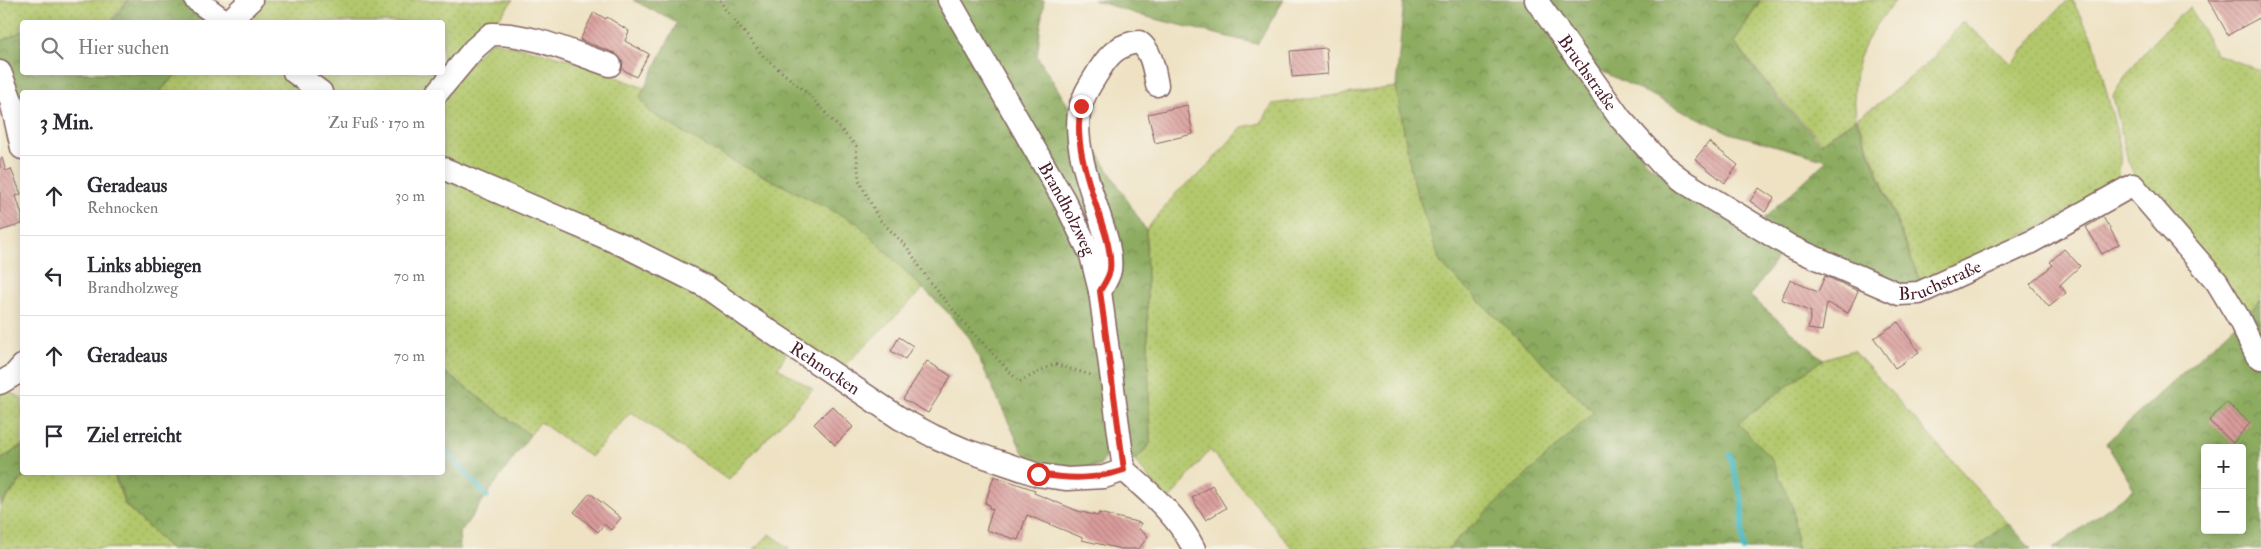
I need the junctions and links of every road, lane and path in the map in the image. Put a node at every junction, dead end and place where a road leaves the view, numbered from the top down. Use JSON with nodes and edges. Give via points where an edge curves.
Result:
{"nodes":[{"id":1,"x":196,"y":0,"type":"edge"},
{"id":2,"x":250,"y":0,"type":"edge"},
{"id":3,"x":720,"y":0,"type":"edge"},
{"id":4,"x":949,"y":0,"type":"edge"},
{"id":5,"x":1536,"y":0,"type":"edge"},
{"id":6,"x":224,"y":20,"type":"edge"},
{"id":7,"x":229,"y":20,"type":"edge"},
{"id":8,"x":610,"y":65,"type":"dead end"},
{"id":9,"x":0,"y":72,"type":"edge"},
{"id":10,"x":298,"y":75,"type":"edge"},
{"id":11,"x":1157,"y":85,"type":"dead end"},
{"id":12,"x":318,"y":90,"type":"edge"},
{"id":13,"x":440,"y":90,"type":"edge"},
{"id":14,"x":20,"y":138,"type":"edge"},
{"id":15,"x":445,"y":169,"type":"edge"},
{"id":16,"x":1100,"y":291,"type":"junction"},
{"id":17,"x":2261,"y":358,"type":"edge"},
{"id":18,"x":20,"y":368,"type":"edge"},
{"id":19,"x":1111,"y":381,"type":"junction"},
{"id":20,"x":0,"y":383,"type":"edge"},
{"id":21,"x":1124,"y":470,"type":"junction"},
{"id":22,"x":1194,"y":549,"type":"edge"}],
"edges":[{"from":1,"to":6,"type":"street"},
{"from":2,"to":7,"type":"street"},
{"from":3,"to":19,"type":"path","via":[[764,57],[808,94],[856,146],[859,180],[879,219],[907,247],[929,282],[1019,382],[1054,364]]},
{"from":4,"to":16,"type":"street","name":"Brandholzweg","via":[[1064,200],[1091,255]]},
{"from":5,"to":17,"type":"street","name":"Bruchstraße","via":[[1620,118],[1661,164],[1686,183],[1791,247],[1899,294],[1919,293],[2031,242],[2133,185],[2217,282]]},
{"from":8,"to":13,"type":"street","via":[[541,42],[491,34]]},
{"from":9,"to":14,"type":"street","via":[[12,100]]},
{"from":10,"to":12,"type":"street"},
{"from":11,"to":16,"type":"street","via":[[1144,46],[1139,42],[1123,45],[1108,57],[1086,91],[1081,106],[1079,133],[1084,160],[1110,261],[1109,273]]},
{"from":15,"to":21,"type":"street","name":"Rehnocken","via":[[623,245],[705,286],[901,419],[933,436],[1038,474],[1067,479],[1104,477]]},
{"from":16,"to":19,"type":"street","name":"Brandholzweg"},
{"from":18,"to":20,"type":"street"},
{"from":19,"to":21,"type":"street","name":"Brandholzweg"},
{"from":21,"to":22,"type":"street","via":[[1165,506]]}]}
